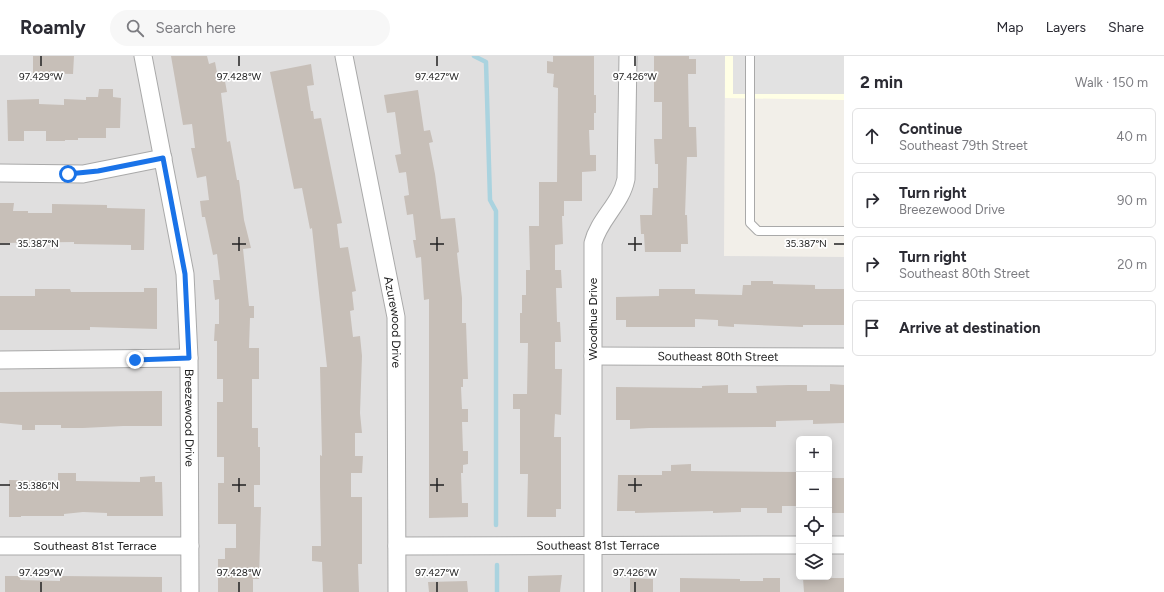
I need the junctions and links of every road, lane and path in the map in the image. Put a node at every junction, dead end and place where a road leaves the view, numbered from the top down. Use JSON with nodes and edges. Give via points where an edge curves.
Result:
{"nodes":[{"id":1,"x":143,"y":56,"type":"edge"},
{"id":2,"x":344,"y":56,"type":"edge"},
{"id":3,"x":628,"y":56,"type":"edge"},
{"id":4,"x":750,"y":56,"type":"edge"},
{"id":5,"x":163,"y":158,"type":"junction"},
{"id":6,"x":0,"y":173,"type":"edge"},
{"id":7,"x":844,"y":232,"type":"edge"},
{"id":8,"x":593,"y":356,"type":"junction"},
{"id":9,"x":844,"y":357,"type":"edge"},
{"id":10,"x":189,"y":358,"type":"junction"},
{"id":11,"x":0,"y":360,"type":"edge"},
{"id":12,"x":593,"y":545,"type":"junction"},
{"id":13,"x":796,"y":545,"type":"edge"},
{"id":14,"x":832,"y":545,"type":"edge"},
{"id":15,"x":844,"y":545,"type":"edge"},
{"id":16,"x":0,"y":546,"type":"edge"},
{"id":17,"x":190,"y":546,"type":"junction"},
{"id":18,"x":397,"y":546,"type":"junction"},
{"id":19,"x":190,"y":592,"type":"edge"},
{"id":20,"x":397,"y":592,"type":"edge"},
{"id":21,"x":593,"y":592,"type":"edge"}],
"edges":[{"from":1,"to":5,"type":"street","name":"Breezewood Drive"},
{"from":2,"to":18,"type":"street","name":"Azurewood Drive","via":[[396,318]]},
{"from":3,"to":8,"type":"street","name":"Woodhue Drive","via":[[626,179],[622,194],[600,223],[593,243]]},
{"from":4,"to":7,"type":"lane","via":[[750,222],[758,231],[765,232]]},
{"from":5,"to":6,"type":"street","via":[[83,174]]},
{"from":5,"to":10,"type":"street","name":"Breezewood Drive","via":[[185,274]]},
{"from":8,"to":9,"type":"street","name":"Southeast 80th Street"},
{"from":8,"to":12,"type":"street","name":"Woodhue Drive"},
{"from":10,"to":11,"type":"street"},
{"from":10,"to":17,"type":"street","name":"Breezewood Drive"},
{"from":12,"to":13,"type":"street","name":"Southeast 81st Terrace"},
{"from":12,"to":18,"type":"street","name":"Southeast 81st Terrace"},
{"from":12,"to":21,"type":"street","name":"Woodhue Drive"},
{"from":14,"to":15,"type":"street"},
{"from":16,"to":17,"type":"street","name":"Southeast 81st Terrace"},
{"from":17,"to":19,"type":"street","name":"Breezewood Drive"},
{"from":18,"to":20,"type":"street","name":"Azurewood Drive"}]}
